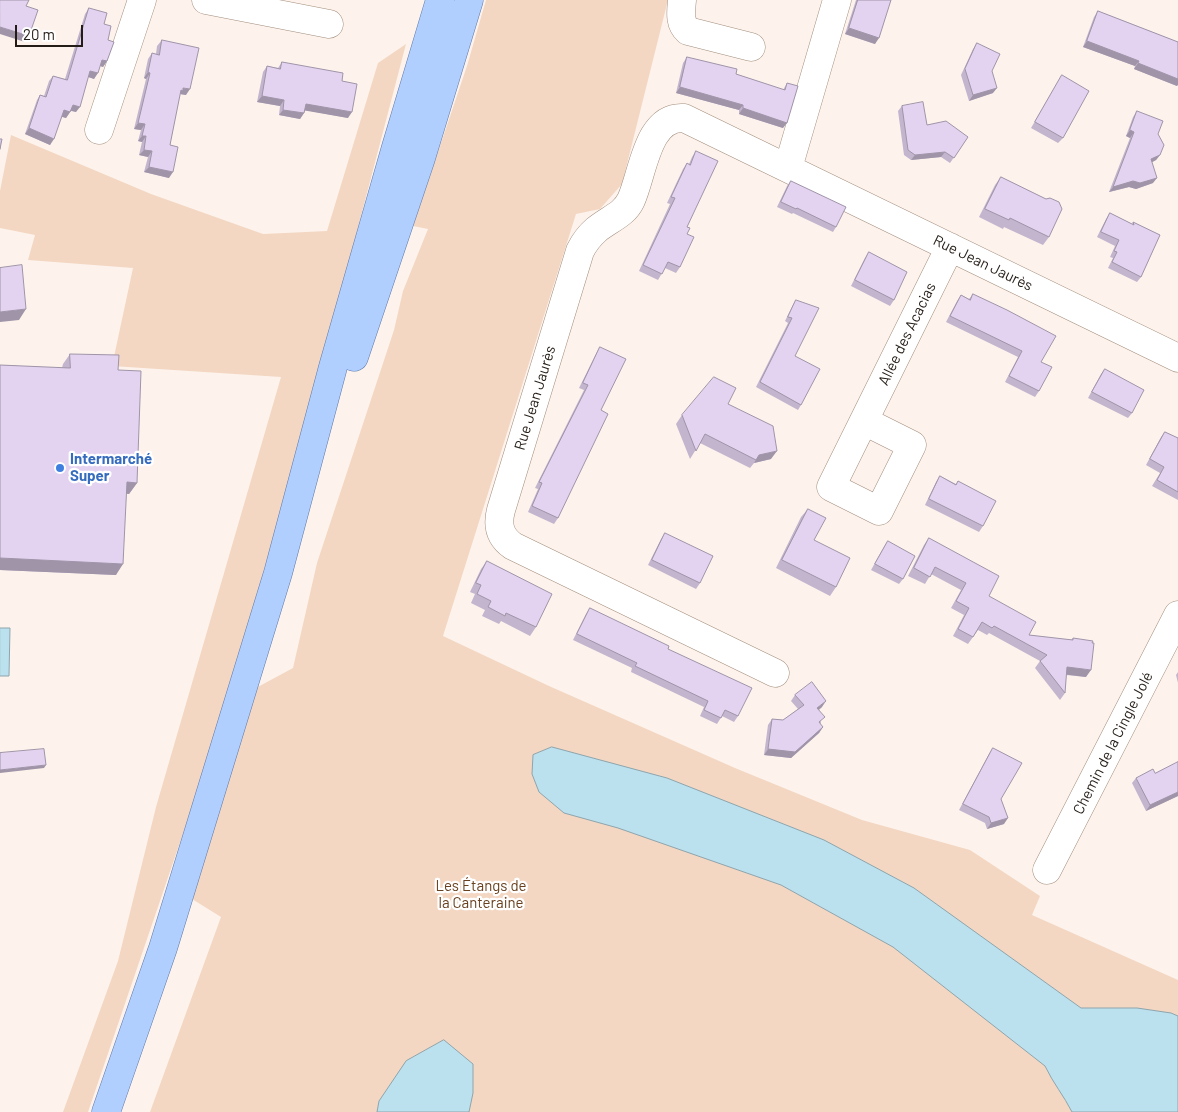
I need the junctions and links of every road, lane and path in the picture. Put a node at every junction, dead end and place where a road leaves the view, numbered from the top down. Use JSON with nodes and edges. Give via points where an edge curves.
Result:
{"nodes":[{"id":1,"x":142,"y":0,"type":"edge"},
{"id":2,"x":206,"y":0,"type":"edge"},
{"id":3,"x":440,"y":0,"type":"edge"},
{"id":4,"x":469,"y":0,"type":"edge"},
{"id":5,"x":682,"y":0,"type":"edge"},
{"id":6,"x":837,"y":0,"type":"edge"},
{"id":7,"x":329,"y":24,"type":"dead end"},
{"id":8,"x":751,"y":47,"type":"dead end"},
{"id":9,"x":99,"y":130,"type":"dead end"},
{"id":10,"x":788,"y":168,"type":"junction"},
{"id":11,"x":950,"y":247,"type":"junction"},
{"id":12,"x":1178,"y":358,"type":"edge"},
{"id":13,"x":864,"y":421,"type":"dead end"},
{"id":14,"x":278,"y":574,"type":"junction"},
{"id":15,"x":1178,"y":615,"type":"edge"},
{"id":16,"x":775,"y":673,"type":"dead end"},
{"id":17,"x":1046,"y":870,"type":"dead end"},
{"id":18,"x":106,"y":1112,"type":"edge"}],
"edges":[{"from":1,"to":9,"type":"street"},
{"from":2,"to":7,"type":"street"},
{"from":3,"to":14,"type":"main road","via":[[333,367]]},
{"from":4,"to":14,"type":"main road","via":[[387,262]]},
{"from":5,"to":8,"type":"street","via":[[681,19],[688,31]]},
{"from":6,"to":10,"type":"street"},
{"from":10,"to":11,"type":"street","name":"Rue Jean Jaurès"},
{"from":10,"to":16,"type":"street","name":"Rue Jean Jaurès","via":[[684,118],[669,120],[657,130],[625,210],[590,236],[580,251],[499,523],[504,538],[513,546]]},
{"from":11,"to":12,"type":"street","name":"Rue Jean Jaurès"},
{"from":11,"to":13,"type":"street","name":"Allée des Acacias"},
{"from":14,"to":18,"type":"main road","via":[[160,957]]},
{"from":15,"to":17,"type":"street","name":"Chemin de la Cingle Jolé"}]}
